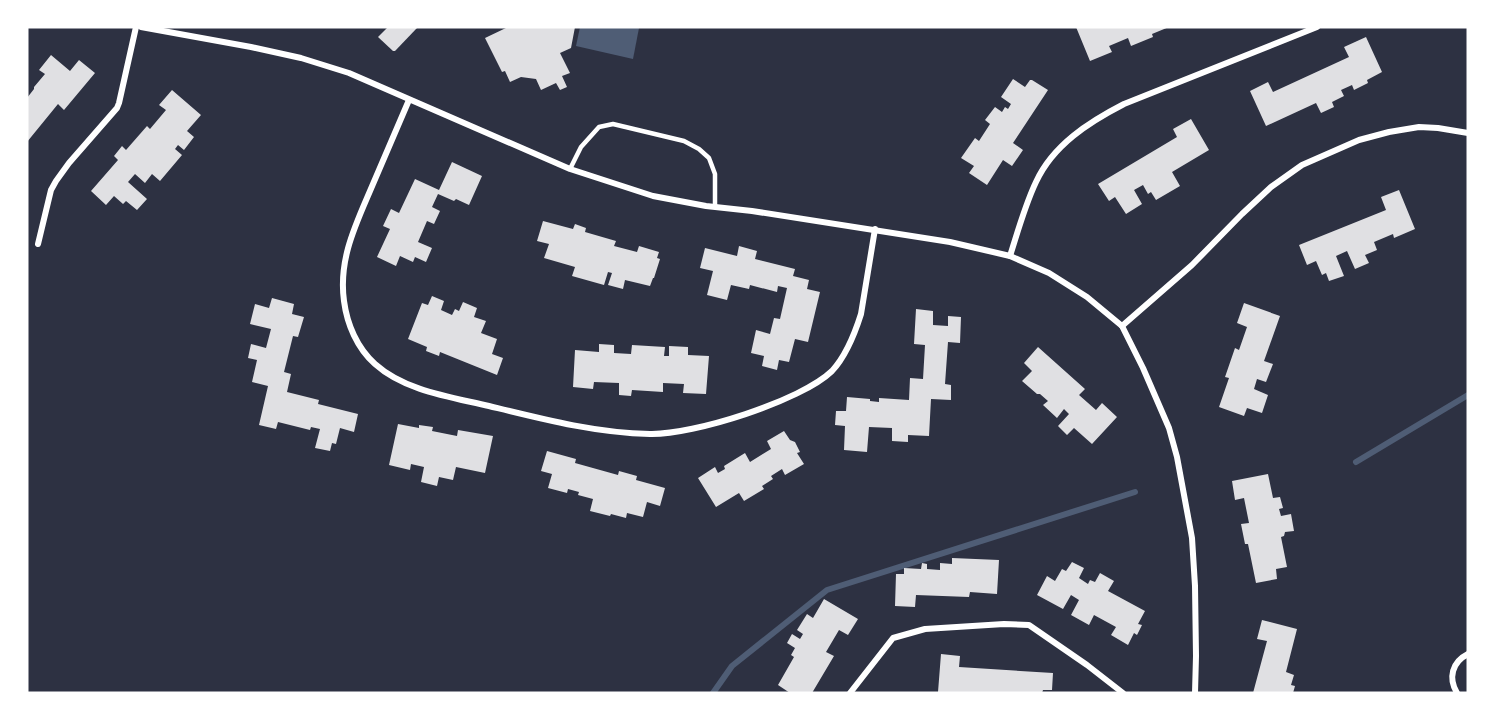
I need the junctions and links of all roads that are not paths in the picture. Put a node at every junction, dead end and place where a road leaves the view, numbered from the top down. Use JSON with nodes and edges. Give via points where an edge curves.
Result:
{"nodes":[{"id":1,"x":136,"y":27,"type":"edge"},
{"id":2,"x":141,"y":27,"type":"edge"},
{"id":3,"x":1317,"y":27,"type":"edge"},
{"id":4,"x":409,"y":100,"type":"junction"},
{"id":5,"x":1468,"y":133,"type":"edge"},
{"id":6,"x":570,"y":169,"type":"junction"},
{"id":7,"x":715,"y":207,"type":"junction"},
{"id":8,"x":876,"y":229,"type":"junction"},
{"id":9,"x":38,"y":244,"type":"dead end"},
{"id":10,"x":1010,"y":256,"type":"junction"},
{"id":11,"x":1122,"y":326,"type":"junction"},
{"id":12,"x":1468,"y":654,"type":"edge"},
{"id":13,"x":1194,"y":692,"type":"edge"},
{"id":14,"x":850,"y":693,"type":"edge"},
{"id":15,"x":1123,"y":693,"type":"edge"},
{"id":16,"x":1457,"y":693,"type":"edge"}],
"edges":[{"from":1,"to":9,"type":"street","via":[[120,103],[56,181]]},
{"from":2,"to":4,"type":"street","via":[[301,58]]},
{"from":3,"to":10,"type":"street","via":[[1097,118],[1060,147],[1036,181]]},
{"from":4,"to":6,"type":"street"},
{"from":4,"to":8,"type":"street","via":[[346,250],[344,303],[355,339],[375,364],[402,382],[442,395],[556,423],[652,434],[706,425],[784,399],[820,381],[842,356],[861,315]]},
{"from":5,"to":11,"type":"street","via":[[1419,127],[1389,132],[1359,140],[1302,165],[1271,187],[1192,265]]},
{"from":6,"to":7,"type":"street","via":[[653,196]]},
{"from":6,"to":7,"type":"lane","via":[[591,134],[613,124],[684,141],[709,158],[715,174]]},
{"from":7,"to":8,"type":"street"},
{"from":8,"to":10,"type":"street"},
{"from":10,"to":11,"type":"street","via":[[1049,273]]},
{"from":11,"to":13,"type":"street","via":[[1169,428],[1177,457],[1193,548]]},
{"from":12,"to":16,"type":"street","via":[[1459,660],[1453,673]]},
{"from":14,"to":15,"type":"street","via":[[893,638],[925,629],[1004,624],[1029,625]]}]}
